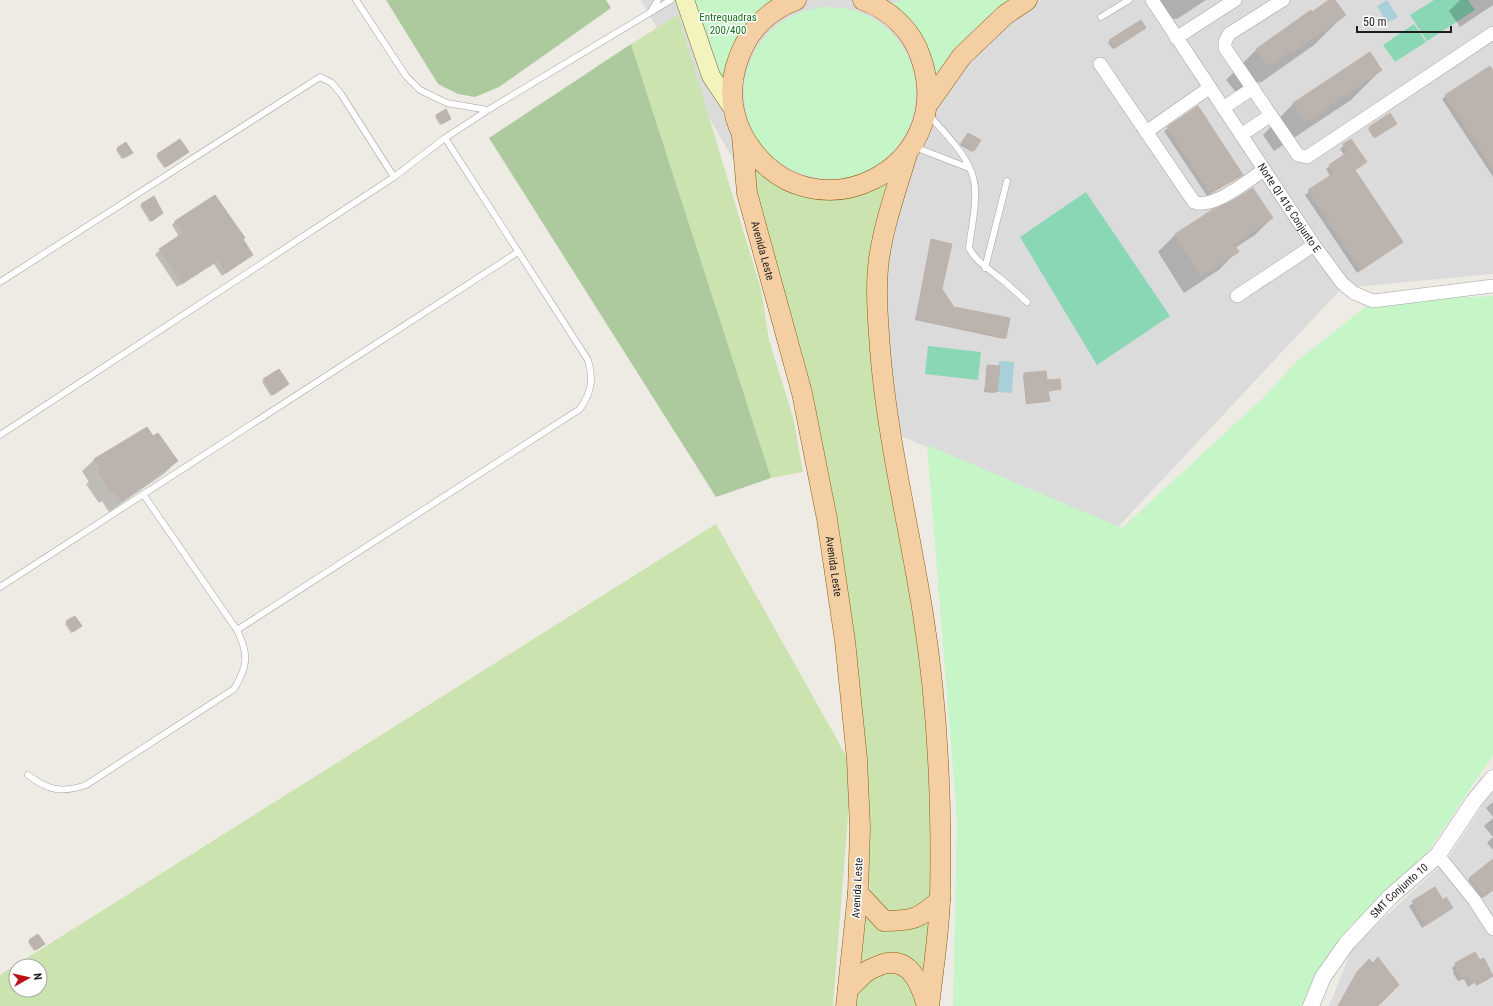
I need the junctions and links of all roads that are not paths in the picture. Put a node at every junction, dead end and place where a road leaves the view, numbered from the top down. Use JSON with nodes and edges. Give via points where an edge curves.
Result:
{"nodes":[{"id":1,"x":356,"y":0,"type":"edge"},
{"id":2,"x":658,"y":0,"type":"edge"},
{"id":3,"x":671,"y":0,"type":"edge"},
{"id":4,"x":685,"y":0,"type":"edge"},
{"id":5,"x":796,"y":0,"type":"edge"},
{"id":6,"x":864,"y":0,"type":"edge"},
{"id":7,"x":1027,"y":0,"type":"edge"},
{"id":8,"x":1129,"y":0,"type":"edge"},
{"id":9,"x":1152,"y":0,"type":"edge"},
{"id":10,"x":1235,"y":0,"type":"edge"},
{"id":11,"x":1283,"y":0,"type":"edge"},
{"id":12,"x":650,"y":12,"type":"junction"},
{"id":13,"x":1101,"y":17,"type":"dead end"},
{"id":14,"x":1493,"y":33,"type":"edge"},
{"id":15,"x":1176,"y":38,"type":"junction"},
{"id":16,"x":1100,"y":64,"type":"dead end"},
{"id":17,"x":1209,"y":88,"type":"junction"},
{"id":18,"x":1253,"y":88,"type":"junction"},
{"id":19,"x":927,"y":108,"type":"junction"},
{"id":20,"x":1223,"y":108,"type":"junction"},
{"id":21,"x":733,"y":109,"type":"junction"},
{"id":22,"x":488,"y":110,"type":"junction"},
{"id":23,"x":1270,"y":115,"type":"junction"},
{"id":24,"x":1146,"y":132,"type":"junction"},
{"id":25,"x":742,"y":134,"type":"junction"},
{"id":26,"x":1241,"y":135,"type":"junction"},
{"id":27,"x":446,"y":138,"type":"junction"},
{"id":28,"x":910,"y":150,"type":"junction"},
{"id":29,"x":969,"y":168,"type":"junction"},
{"id":30,"x":1264,"y":170,"type":"junction"},
{"id":31,"x":394,"y":177,"type":"junction"},
{"id":32,"x":1007,"y":181,"type":"dead end"},
{"id":33,"x":1314,"y":245,"type":"junction"},
{"id":34,"x":518,"y":252,"type":"junction"},
{"id":35,"x":985,"y":268,"type":"junction"},
{"id":36,"x":0,"y":282,"type":"edge"},
{"id":37,"x":1493,"y":286,"type":"edge"},
{"id":38,"x":1237,"y":296,"type":"dead end"},
{"id":39,"x":1027,"y":302,"type":"dead end"},
{"id":40,"x":0,"y":435,"type":"edge"},
{"id":41,"x":143,"y":494,"type":"junction"},
{"id":42,"x":0,"y":587,"type":"edge"},
{"id":43,"x":237,"y":630,"type":"junction"},
{"id":44,"x":28,"y":775,"type":"dead end"},
{"id":45,"x":1493,"y":778,"type":"edge"},
{"id":46,"x":1438,"y":855,"type":"junction"},
{"id":47,"x":858,"y":893,"type":"junction"},
{"id":48,"x":940,"y":900,"type":"junction"},
{"id":49,"x":1493,"y":929,"type":"edge"},
{"id":50,"x":847,"y":998,"type":"edge"},
{"id":51,"x":928,"y":1006,"type":"edge"},
{"id":52,"x":1311,"y":1006,"type":"edge"}],
"edges":[{"from":1,"to":22,"type":"lane","via":[[406,76],[420,90],[447,103]]},
{"from":2,"to":12,"type":"lane"},
{"from":3,"to":12,"type":"lane"},
{"from":4,"to":21,"type":"main road","via":[[711,76]]},
{"from":5,"to":21,"type":"main road","via":[[782,5],[758,24],[741,49],[732,79]]},
{"from":6,"to":19,"type":"main road","via":[[877,5],[901,23],[918,47],[927,74]]},
{"from":7,"to":19,"type":"main road","via":[[1005,14],[962,56]]},
{"from":8,"to":13,"type":"lane"},
{"from":9,"to":15,"type":"street","name":"Norte QI 416 Conjunto E"},
{"from":10,"to":15,"type":"street"},
{"from":11,"to":18,"type":"street","via":[[1229,34],[1225,42],[1225,48]]},
{"from":12,"to":22,"type":"lane"},
{"from":14,"to":23,"type":"street","via":[[1307,157],[1298,155]]},
{"from":15,"to":17,"type":"street","name":"Norte QI 416 Conjunto E"},
{"from":16,"to":24,"type":"street"},
{"from":17,"to":20,"type":"street","name":"Norte QI 416 Conjunto E"},
{"from":17,"to":24,"type":"street"},
{"from":18,"to":20,"type":"street"},
{"from":18,"to":23,"type":"street"},
{"from":19,"to":28,"type":"main road","via":[[921,130]]},
{"from":19,"to":29,"type":"lane"},
{"from":20,"to":26,"type":"street","name":"Norte QI 416 Conjunto E"},
{"from":21,"to":25,"type":"main road"},
{"from":22,"to":27,"type":"lane"},
{"from":23,"to":26,"type":"street"},
{"from":24,"to":30,"type":"street","via":[[1194,202],[1200,204],[1216,201]]},
{"from":25,"to":28,"type":"main road","via":[[757,158],[779,176],[805,187],[833,191],[861,186],[886,173]]},
{"from":25,"to":47,"type":"main road","name":"Avenida Leste","via":[[747,193],[802,393],[827,519],[845,641],[857,759],[860,828]]},
{"from":26,"to":30,"type":"street","name":"Norte QI 416 Conjunto E"},
{"from":27,"to":31,"type":"lane"},
{"from":27,"to":34,"type":"lane"},
{"from":28,"to":29,"type":"lane"},
{"from":28,"to":48,"type":"main road","via":[[879,258],[877,310],[883,388],[923,614],[932,689],[938,769]]},
{"from":29,"to":35,"type":"lane","via":[[975,188],[969,248]]},
{"from":30,"to":33,"type":"street","name":"Norte QI 416 Conjunto E"},
{"from":31,"to":36,"type":"lane","via":[[341,94],[332,83],[320,77]]},
{"from":31,"to":40,"type":"lane"},
{"from":32,"to":35,"type":"lane"},
{"from":33,"to":37,"type":"street","name":"Norte QI 416 Conjunto E","via":[[1342,283],[1354,293],[1373,301]]},
{"from":33,"to":38,"type":"street"},
{"from":34,"to":41,"type":"lane"},
{"from":34,"to":43,"type":"lane","via":[[588,360],[592,372],[591,386],[580,409]]},
{"from":35,"to":39,"type":"lane","via":[[995,273]]},
{"from":41,"to":42,"type":"lane"},
{"from":41,"to":43,"type":"lane"},
{"from":43,"to":44,"type":"lane","via":[[245,646],[246,661],[242,676],[234,689],[86,785],[72,790],[56,790],[40,785]]},
{"from":45,"to":46,"type":"street","name":"SMT Conjunto 10","via":[[1474,801]]},
{"from":46,"to":49,"type":"street","via":[[1475,901]]},
{"from":46,"to":52,"type":"street","name":"SMT Conjunto 10","via":[[1390,898],[1347,943],[1323,977]]},
{"from":47,"to":48,"type":"main road","via":[[884,921],[908,921],[926,913]]},
{"from":47,"to":50,"type":"main road","name":"Avenida Leste"},
{"from":48,"to":51,"type":"main road","via":[[936,955]]},
{"from":50,"to":51,"type":"main road","via":[[869,969],[886,963],[896,963],[905,966],[915,975]]}]}
